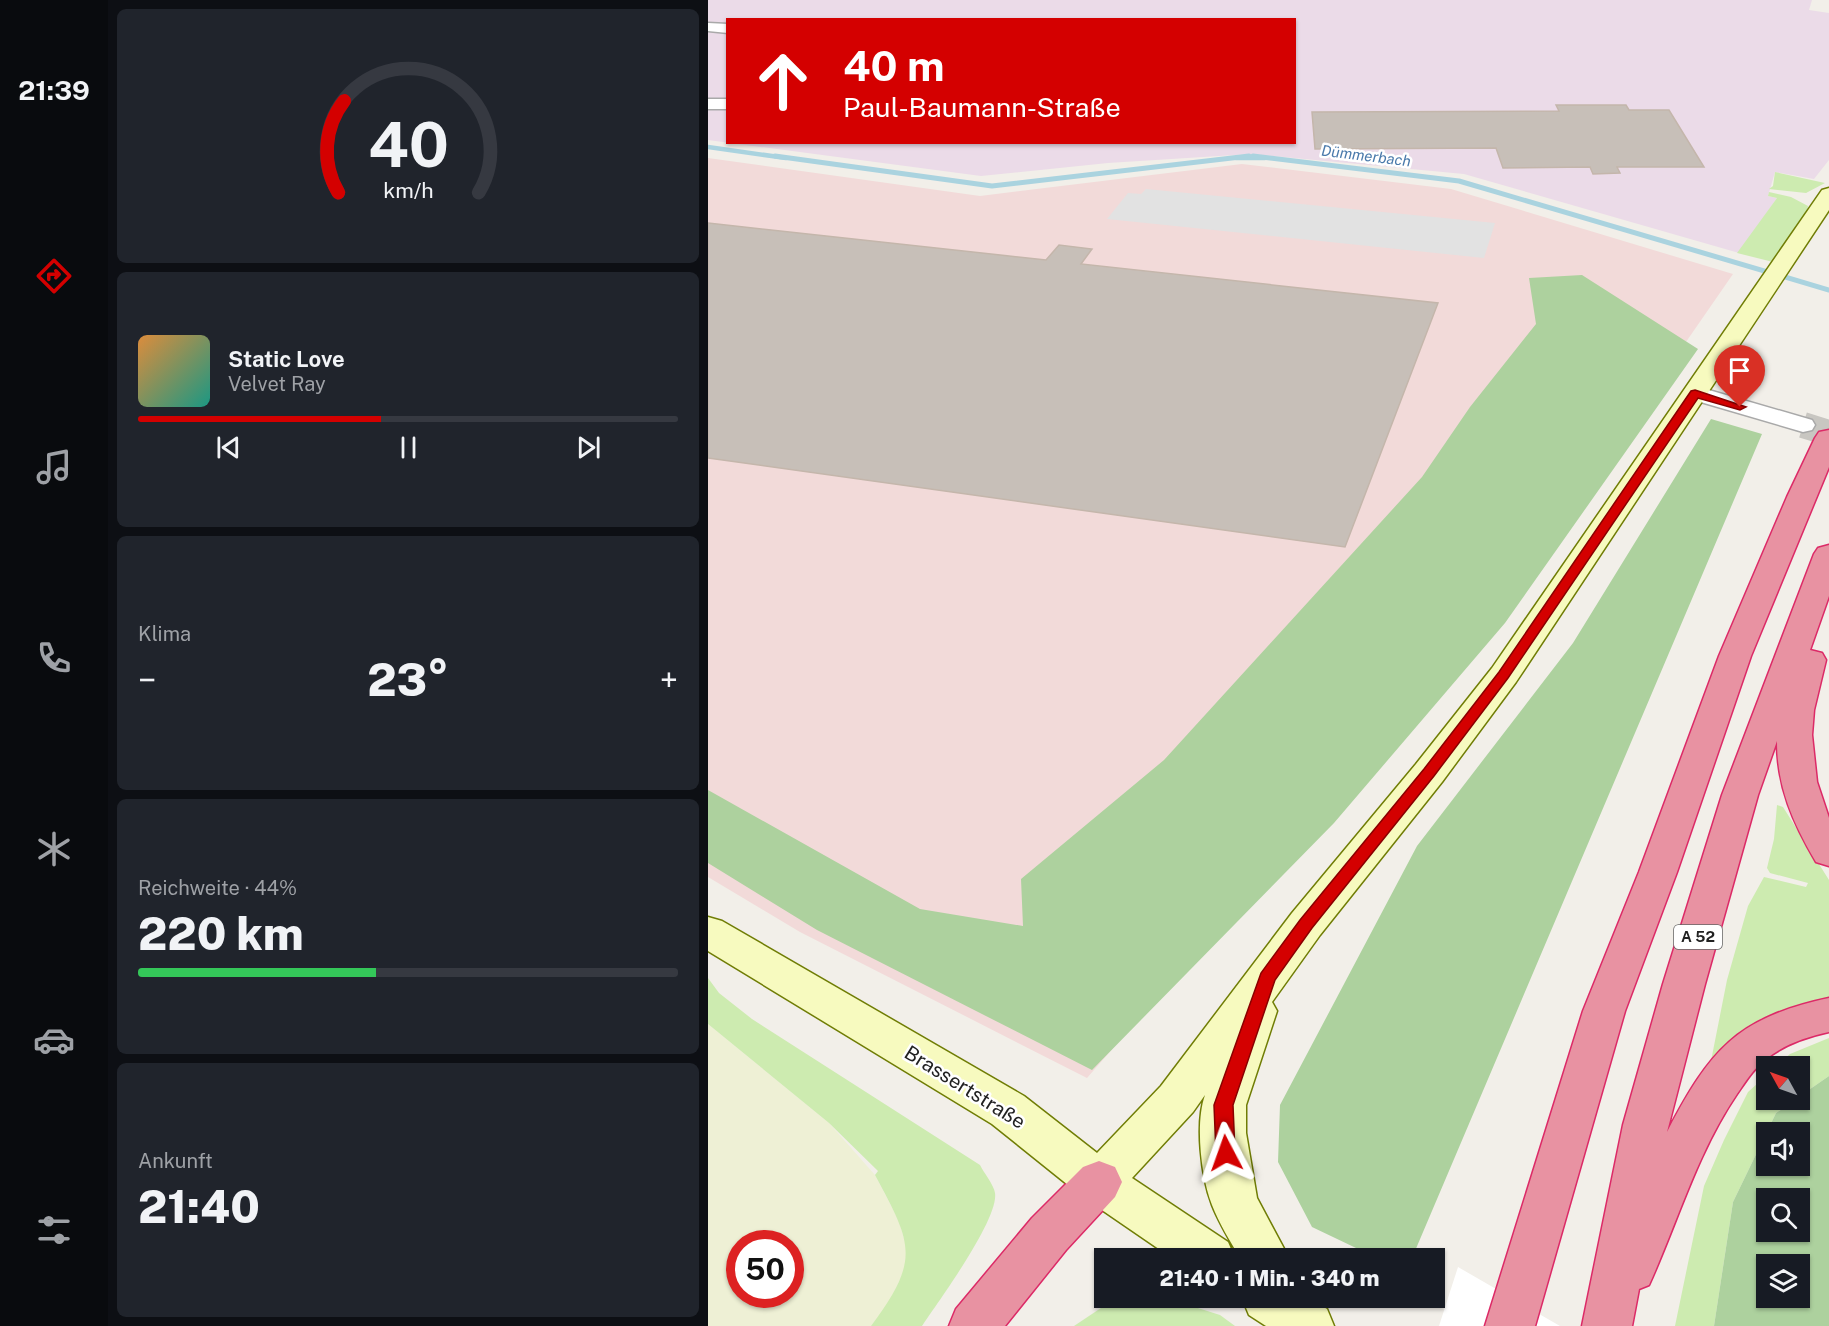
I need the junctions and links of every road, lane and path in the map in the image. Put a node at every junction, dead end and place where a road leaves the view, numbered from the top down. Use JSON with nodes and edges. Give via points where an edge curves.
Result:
{"nodes":[{"id":1,"x":708,"y":27,"type":"edge"},
{"id":2,"x":726,"y":29,"type":"edge"},
{"id":3,"x":708,"y":104,"type":"edge"},
{"id":4,"x":726,"y":104,"type":"edge"},
{"id":5,"x":1829,"y":194,"type":"edge"},
{"id":6,"x":1695,"y":393,"type":"junction"},
{"id":7,"x":1816,"y":431,"type":"edge"},
{"id":8,"x":1828,"y":557,"type":"edge"},
{"id":9,"x":1829,"y":852,"type":"edge"},
{"id":10,"x":708,"y":932,"type":"edge"},
{"id":11,"x":1267,"y":978,"type":"junction"},
{"id":12,"x":1829,"y":1015,"type":"edge"},
{"id":13,"x":1100,"y":1182,"type":"junction"},
{"id":14,"x":1196,"y":1248,"type":"edge"},
{"id":15,"x":1260,"y":1248,"type":"edge"},
{"id":16,"x":1513,"y":1313,"type":"edge"},
{"id":17,"x":974,"y":1326,"type":"edge"},
{"id":18,"x":1608,"y":1326,"type":"edge"}],
"edges":[{"from":1,"to":2,"type":"street"},
{"from":3,"to":4,"type":"street"},
{"from":5,"to":6,"type":"main road"},
{"from":6,"to":7,"type":"street"},
{"from":6,"to":11,"type":"main road","via":[[1504,675]]},
{"from":7,"to":16,"type":"highway","via":[[1801,497],[1735,656],[1604,1011]]},
{"from":8,"to":9,"type":"highway","via":[[1822,624],[1796,712],[1793,751],[1798,789],[1817,836]]},
{"from":8,"to":18,"type":"highway","number":"A 52","via":[[1740,795],[1684,984],[1646,1125]]},
{"from":10,"to":13,"type":"main road","name":"Brassertstraße","via":[[1008,1110]]},
{"from":11,"to":13,"type":"main road","via":[[1177,1098]]},
{"from":11,"to":15,"type":"main road","via":[[1224,1105],[1223,1133],[1235,1203]]},
{"from":12,"to":18,"type":"highway","via":[[1787,1027],[1763,1039],[1742,1054],[1714,1090],[1692,1128]]},
{"from":13,"to":14,"type":"main road","name":"Brassertstraße"},
{"from":13,"to":17,"type":"highway","via":[[1042,1242]]}]}
